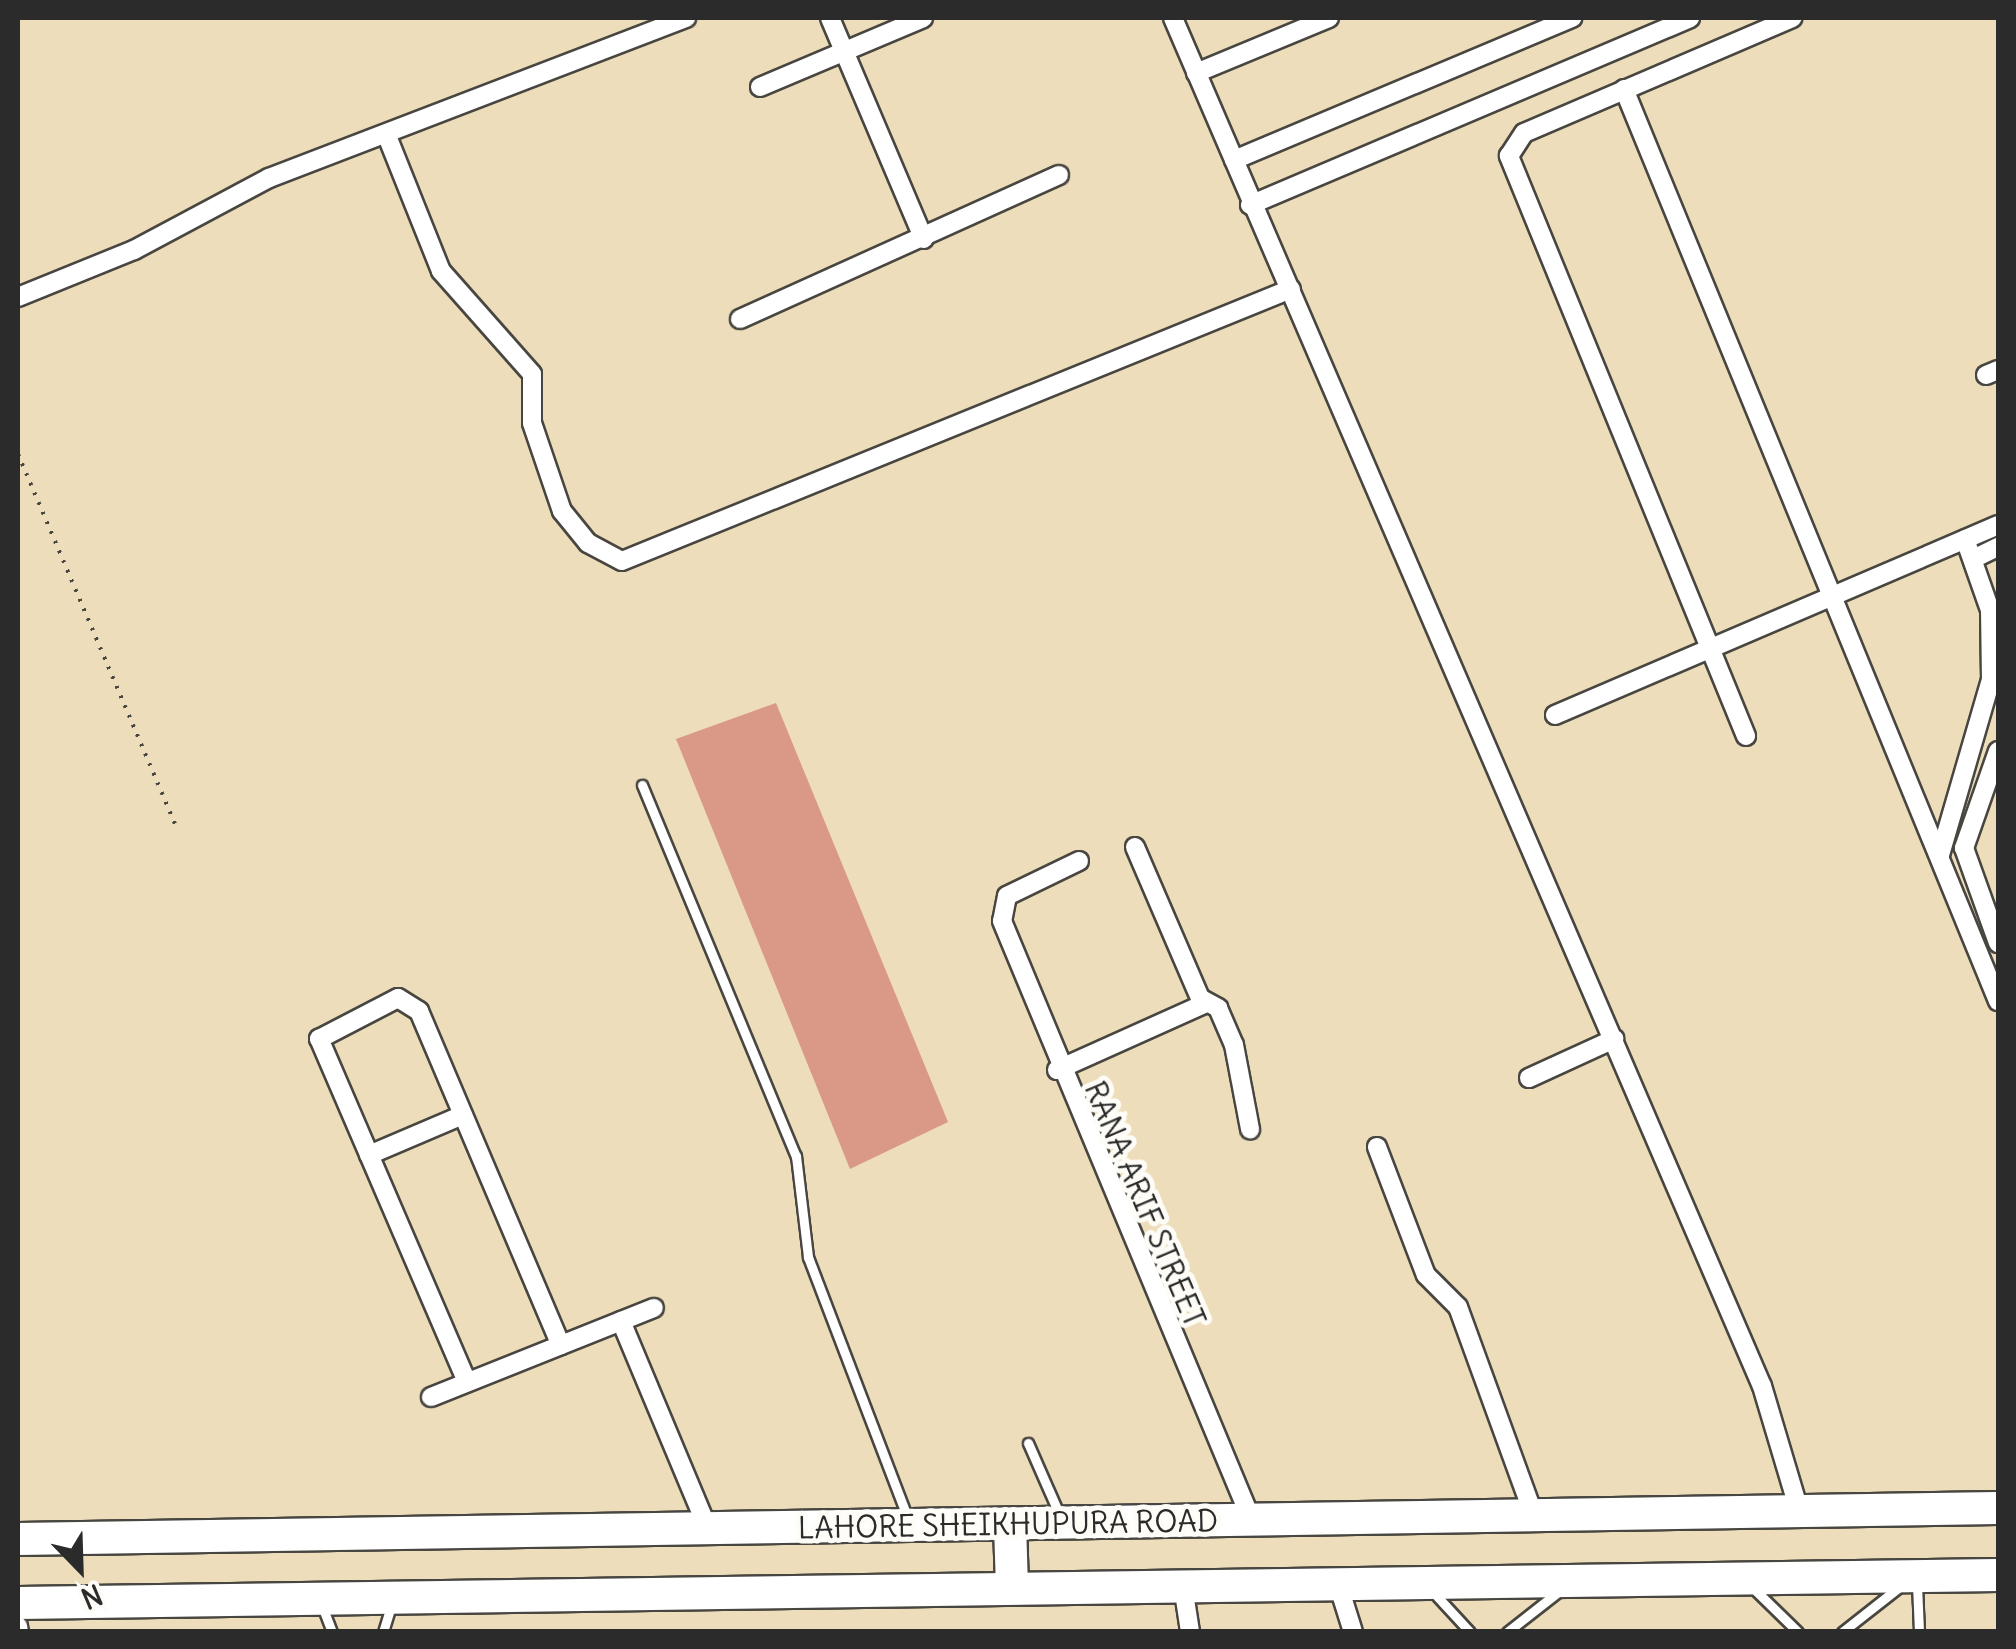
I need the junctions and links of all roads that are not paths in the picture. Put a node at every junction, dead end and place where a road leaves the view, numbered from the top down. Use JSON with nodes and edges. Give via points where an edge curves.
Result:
{"nodes":[{"id":1,"x":686,"y":18,"type":"edge"},
{"id":2,"x":830,"y":18,"type":"edge"},
{"id":3,"x":923,"y":18,"type":"edge"},
{"id":4,"x":1172,"y":18,"type":"edge"},
{"id":5,"x":1329,"y":18,"type":"edge"},
{"id":6,"x":1572,"y":18,"type":"edge"},
{"id":7,"x":1690,"y":18,"type":"edge"},
{"id":8,"x":1792,"y":18,"type":"edge"},
{"id":9,"x":844,"y":52,"type":"junction"},
{"id":10,"x":1196,"y":73,"type":"junction"},
{"id":11,"x":760,"y":86,"type":"dead end"},
{"id":12,"x":1624,"y":90,"type":"junction"},
{"id":13,"x":387,"y":136,"type":"junction"},
{"id":14,"x":1234,"y":160,"type":"junction"},
{"id":15,"x":1059,"y":174,"type":"dead end"},
{"id":16,"x":1250,"y":205,"type":"junction"},
{"id":17,"x":924,"y":239,"type":"junction"},
{"id":18,"x":1291,"y":289,"type":"junction"},
{"id":19,"x":18,"y":297,"type":"edge"},
{"id":20,"x":740,"y":319,"type":"dead end"},
{"id":21,"x":1993,"y":527,"type":"edge"},
{"id":22,"x":1965,"y":539,"type":"junction"},
{"id":23,"x":1998,"y":550,"type":"edge"},
{"id":24,"x":1973,"y":559,"type":"junction"},
{"id":25,"x":1832,"y":596,"type":"junction"},
{"id":26,"x":1707,"y":650,"type":"junction"},
{"id":27,"x":1555,"y":715,"type":"dead end"},
{"id":28,"x":1746,"y":736,"type":"dead end"},
{"id":29,"x":1998,"y":750,"type":"edge"},
{"id":30,"x":1993,"y":779,"type":"edge"},
{"id":31,"x":642,"y":785,"type":"dead end"},
{"id":32,"x":1135,"y":848,"type":"dead end"},
{"id":33,"x":1940,"y":857,"type":"junction"},
{"id":34,"x":1079,"y":861,"type":"dead end"},
{"id":35,"x":1998,"y":944,"type":"edge"},
{"id":36,"x":1998,"y":1001,"type":"edge"},
{"id":37,"x":1206,"y":1004,"type":"junction"},
{"id":38,"x":1614,"y":1039,"type":"junction"},
{"id":39,"x":1057,"y":1070,"type":"junction"},
{"id":40,"x":1529,"y":1078,"type":"dead end"},
{"id":41,"x":463,"y":1115,"type":"junction"},
{"id":42,"x":1250,"y":1130,"type":"dead end"},
{"id":43,"x":1377,"y":1147,"type":"dead end"},
{"id":44,"x":369,"y":1155,"type":"junction"},
{"id":45,"x":654,"y":1308,"type":"dead end"},
{"id":46,"x":621,"y":1321,"type":"junction"},
{"id":47,"x":561,"y":1345,"type":"junction"},
{"id":48,"x":467,"y":1382,"type":"junction"},
{"id":49,"x":430,"y":1397,"type":"dead end"},
{"id":50,"x":1028,"y":1443,"type":"dead end"},
{"id":51,"x":1998,"y":1508,"type":"edge"},
{"id":52,"x":1799,"y":1510,"type":"junction"},
{"id":53,"x":1535,"y":1518,"type":"junction"},
{"id":54,"x":1251,"y":1519,"type":"junction"},
{"id":55,"x":1063,"y":1523,"type":"junction"},
{"id":56,"x":1010,"y":1524,"type":"junction"},
{"id":57,"x":912,"y":1528,"type":"junction"},
{"id":58,"x":708,"y":1529,"type":"junction"},
{"id":59,"x":18,"y":1539,"type":"edge"},
{"id":60,"x":1998,"y":1575,"type":"edge"},
{"id":61,"x":1917,"y":1576,"type":"junction"},
{"id":62,"x":1742,"y":1578,"type":"junction"},
{"id":63,"x":1582,"y":1580,"type":"junction"},
{"id":64,"x":1421,"y":1582,"type":"junction"},
{"id":65,"x":1338,"y":1584,"type":"junction"},
{"id":66,"x":1012,"y":1586,"type":"junction"},
{"id":67,"x":1182,"y":1586,"type":"junction"},
{"id":68,"x":394,"y":1597,"type":"junction"},
{"id":69,"x":319,"y":1598,"type":"junction"},
{"id":70,"x":18,"y":1602,"type":"edge"},
{"id":71,"x":332,"y":1632,"type":"edge"},
{"id":72,"x":383,"y":1632,"type":"edge"},
{"id":73,"x":1190,"y":1632,"type":"edge"},
{"id":74,"x":1352,"y":1632,"type":"edge"},
{"id":75,"x":1470,"y":1632,"type":"edge"},
{"id":76,"x":1508,"y":1632,"type":"edge"},
{"id":77,"x":1798,"y":1632,"type":"edge"},
{"id":78,"x":1842,"y":1632,"type":"edge"},
{"id":79,"x":1918,"y":1632,"type":"edge"}],
"edges":[{"from":1,"to":13,"type":"street"},
{"from":2,"to":9,"type":"street"},
{"from":3,"to":9,"type":"street"},
{"from":4,"to":10,"type":"street"},
{"from":5,"to":10,"type":"street"},
{"from":6,"to":14,"type":"street"},
{"from":7,"to":16,"type":"street"},
{"from":8,"to":12,"type":"street"},
{"from":9,"to":11,"type":"street"},
{"from":9,"to":17,"type":"street"},
{"from":10,"to":14,"type":"street"},
{"from":12,"to":25,"type":"street"},
{"from":12,"to":26,"type":"street","via":[[1518,136],[1509,164]]},
{"from":13,"to":18,"type":"street","via":[[442,271],[532,374],[532,423],[562,511],[588,543],[622,561]]},
{"from":13,"to":19,"type":"street","via":[[269,178],[143,246]]},
{"from":14,"to":16,"type":"street"},
{"from":15,"to":17,"type":"street"},
{"from":16,"to":18,"type":"street"},
{"from":17,"to":20,"type":"street"},
{"from":18,"to":38,"type":"street"},
{"from":21,"to":22,"type":"street"},
{"from":21,"to":23,"type":"street"},
{"from":22,"to":24,"type":"street"},
{"from":22,"to":25,"type":"street"},
{"from":23,"to":24,"type":"street"},
{"from":24,"to":33,"type":"street","via":[[1990,610],[1991,680]]},
{"from":25,"to":26,"type":"street"},
{"from":25,"to":33,"type":"street"},
{"from":26,"to":27,"type":"street"},
{"from":26,"to":28,"type":"street"},
{"from":29,"to":30,"type":"street"},
{"from":30,"to":35,"type":"street","via":[[1964,848]]},
{"from":31,"to":57,"type":"lane","via":[[796,1156],[808,1257]]},
{"from":32,"to":37,"type":"street"},
{"from":33,"to":36,"type":"street"},
{"from":34,"to":39,"type":"street","name":"RANA ARIF STREET","via":[[1001,906]]},
{"from":37,"to":39,"type":"street"},
{"from":37,"to":42,"type":"street","via":[[1218,1008],[1234,1045]]},
{"from":38,"to":40,"type":"street"},
{"from":38,"to":52,"type":"street","via":[[1782,1434]]},
{"from":39,"to":54,"type":"street","name":"RANA ARIF STREET"},
{"from":41,"to":44,"type":"street"},
{"from":41,"to":44,"type":"street","via":[[411,1000],[347,1019],[320,1039]]},
{"from":41,"to":47,"type":"street"},
{"from":43,"to":53,"type":"street","via":[[1426,1276],[1458,1307]]},
{"from":44,"to":48,"type":"street"},
{"from":45,"to":46,"type":"street"},
{"from":46,"to":47,"type":"street"},
{"from":46,"to":58,"type":"street"},
{"from":47,"to":48,"type":"street"},
{"from":48,"to":49,"type":"street"},
{"from":50,"to":55,"type":"lane"},
{"from":51,"to":52,"type":"highway","name":"LAHORE SHEIKHUPURA ROAD"},
{"from":52,"to":53,"type":"highway","name":"LAHORE SHEIKHUPURA ROAD"},
{"from":53,"to":54,"type":"highway","name":"LAHORE SHEIKHUPURA ROAD"},
{"from":54,"to":55,"type":"highway","name":"LAHORE SHEIKHUPURA ROAD"},
{"from":55,"to":56,"type":"highway","name":"LAHORE SHEIKHUPURA ROAD"},
{"from":56,"to":57,"type":"highway","name":"LAHORE SHEIKHUPURA ROAD"},
{"from":56,"to":66,"type":"highway"},
{"from":57,"to":58,"type":"highway","name":"LAHORE SHEIKHUPURA ROAD"},
{"from":58,"to":59,"type":"highway","name":"LAHORE SHEIKHUPURA ROAD"},
{"from":60,"to":61,"type":"highway","name":"LAHORE SHEIKHUPURA ROAD"},
{"from":61,"to":62,"type":"highway","name":"LAHORE SHEIKHUPURA ROAD"},
{"from":61,"to":78,"type":"lane"},
{"from":61,"to":79,"type":"lane"},
{"from":62,"to":63,"type":"highway","name":"LAHORE SHEIKHUPURA ROAD"},
{"from":62,"to":77,"type":"lane"},
{"from":63,"to":64,"type":"highway","name":"LAHORE SHEIKHUPURA ROAD"},
{"from":63,"to":76,"type":"lane"},
{"from":64,"to":65,"type":"highway","name":"LAHORE SHEIKHUPURA ROAD"},
{"from":64,"to":75,"type":"lane"},
{"from":65,"to":67,"type":"highway","name":"LAHORE SHEIKHUPURA ROAD"},
{"from":65,"to":74,"type":"street"},
{"from":66,"to":67,"type":"highway","name":"LAHORE SHEIKHUPURA ROAD"},
{"from":66,"to":68,"type":"highway","name":"LAHORE SHEIKHUPURA ROAD"},
{"from":67,"to":73,"type":"street"},
{"from":68,"to":69,"type":"highway","name":"LAHORE SHEIKHUPURA ROAD"},
{"from":68,"to":72,"type":"lane"},
{"from":69,"to":70,"type":"highway","name":"LAHORE SHEIKHUPURA ROAD"},
{"from":69,"to":71,"type":"lane"}]}
